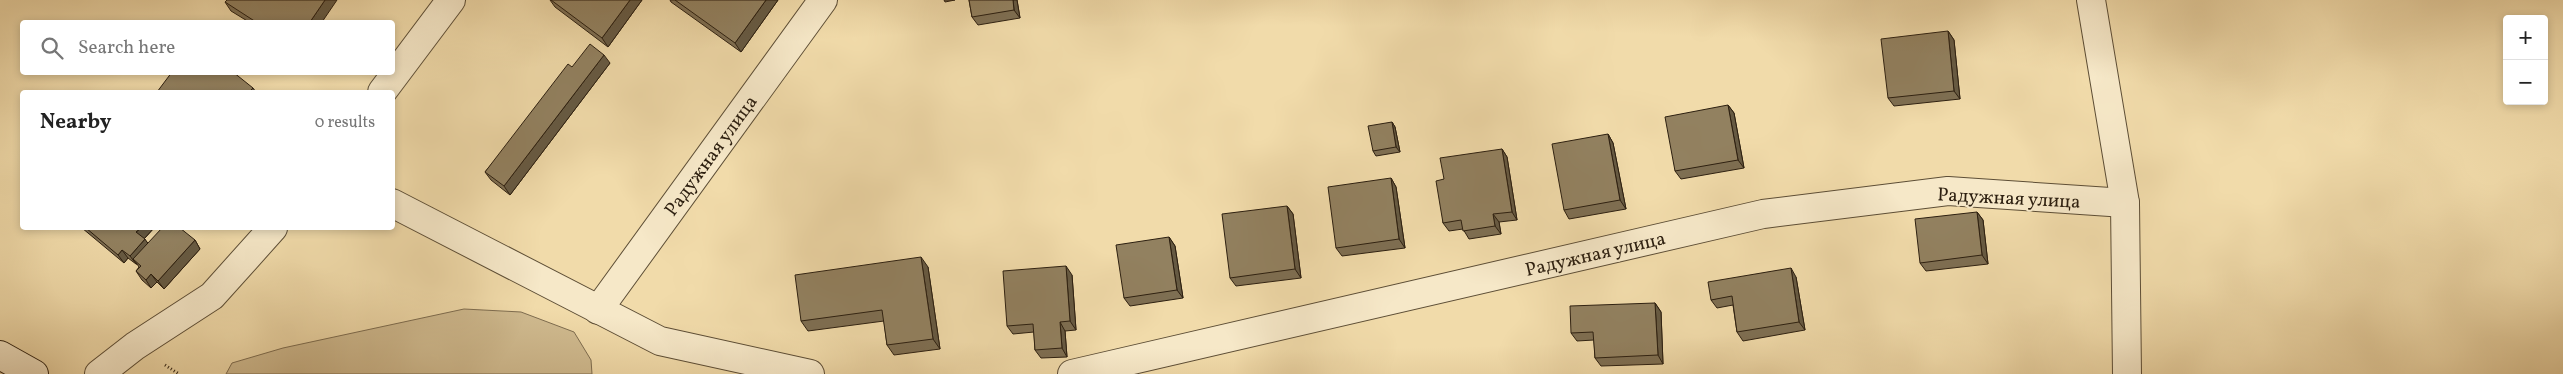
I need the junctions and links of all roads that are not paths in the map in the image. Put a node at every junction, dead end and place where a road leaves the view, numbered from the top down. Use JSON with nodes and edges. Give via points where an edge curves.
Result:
{"nodes":[{"id":1,"x":451,"y":0,"type":"edge"},
{"id":2,"x":823,"y":0,"type":"edge"},
{"id":3,"x":2091,"y":0,"type":"edge"},
{"id":4,"x":395,"y":75,"type":"edge"},
{"id":5,"x":395,"y":75,"type":"edge"},
{"id":6,"x":384,"y":90,"type":"edge"},
{"id":7,"x":2125,"y":203,"type":"junction"},
{"id":8,"x":395,"y":205,"type":"edge"},
{"id":9,"x":271,"y":230,"type":"edge"},
{"id":10,"x":598,"y":310,"type":"junction"},
{"id":11,"x":0,"y":355,"type":"edge"},
{"id":12,"x":34,"y":374,"type":"edge"},
{"id":13,"x":99,"y":374,"type":"edge"},
{"id":14,"x":810,"y":374,"type":"edge"},
{"id":15,"x":1072,"y":374,"type":"edge"},
{"id":16,"x":2127,"y":374,"type":"edge"}],
"edges":[{"from":1,"to":5,"type":"street"},
{"from":2,"to":10,"type":"street","name":"Радужная улица"},
{"from":3,"to":7,"type":"street"},
{"from":4,"to":6,"type":"street"},
{"from":7,"to":15,"type":"street","name":"Радужная улица","via":[[1948,191],[1763,214]]},
{"from":7,"to":16,"type":"street"},
{"from":8,"to":10,"type":"street"},
{"from":9,"to":13,"type":"street","via":[[212,296],[135,346]]},
{"from":10,"to":14,"type":"street","via":[[660,341]]},
{"from":11,"to":12,"type":"street"}]}
